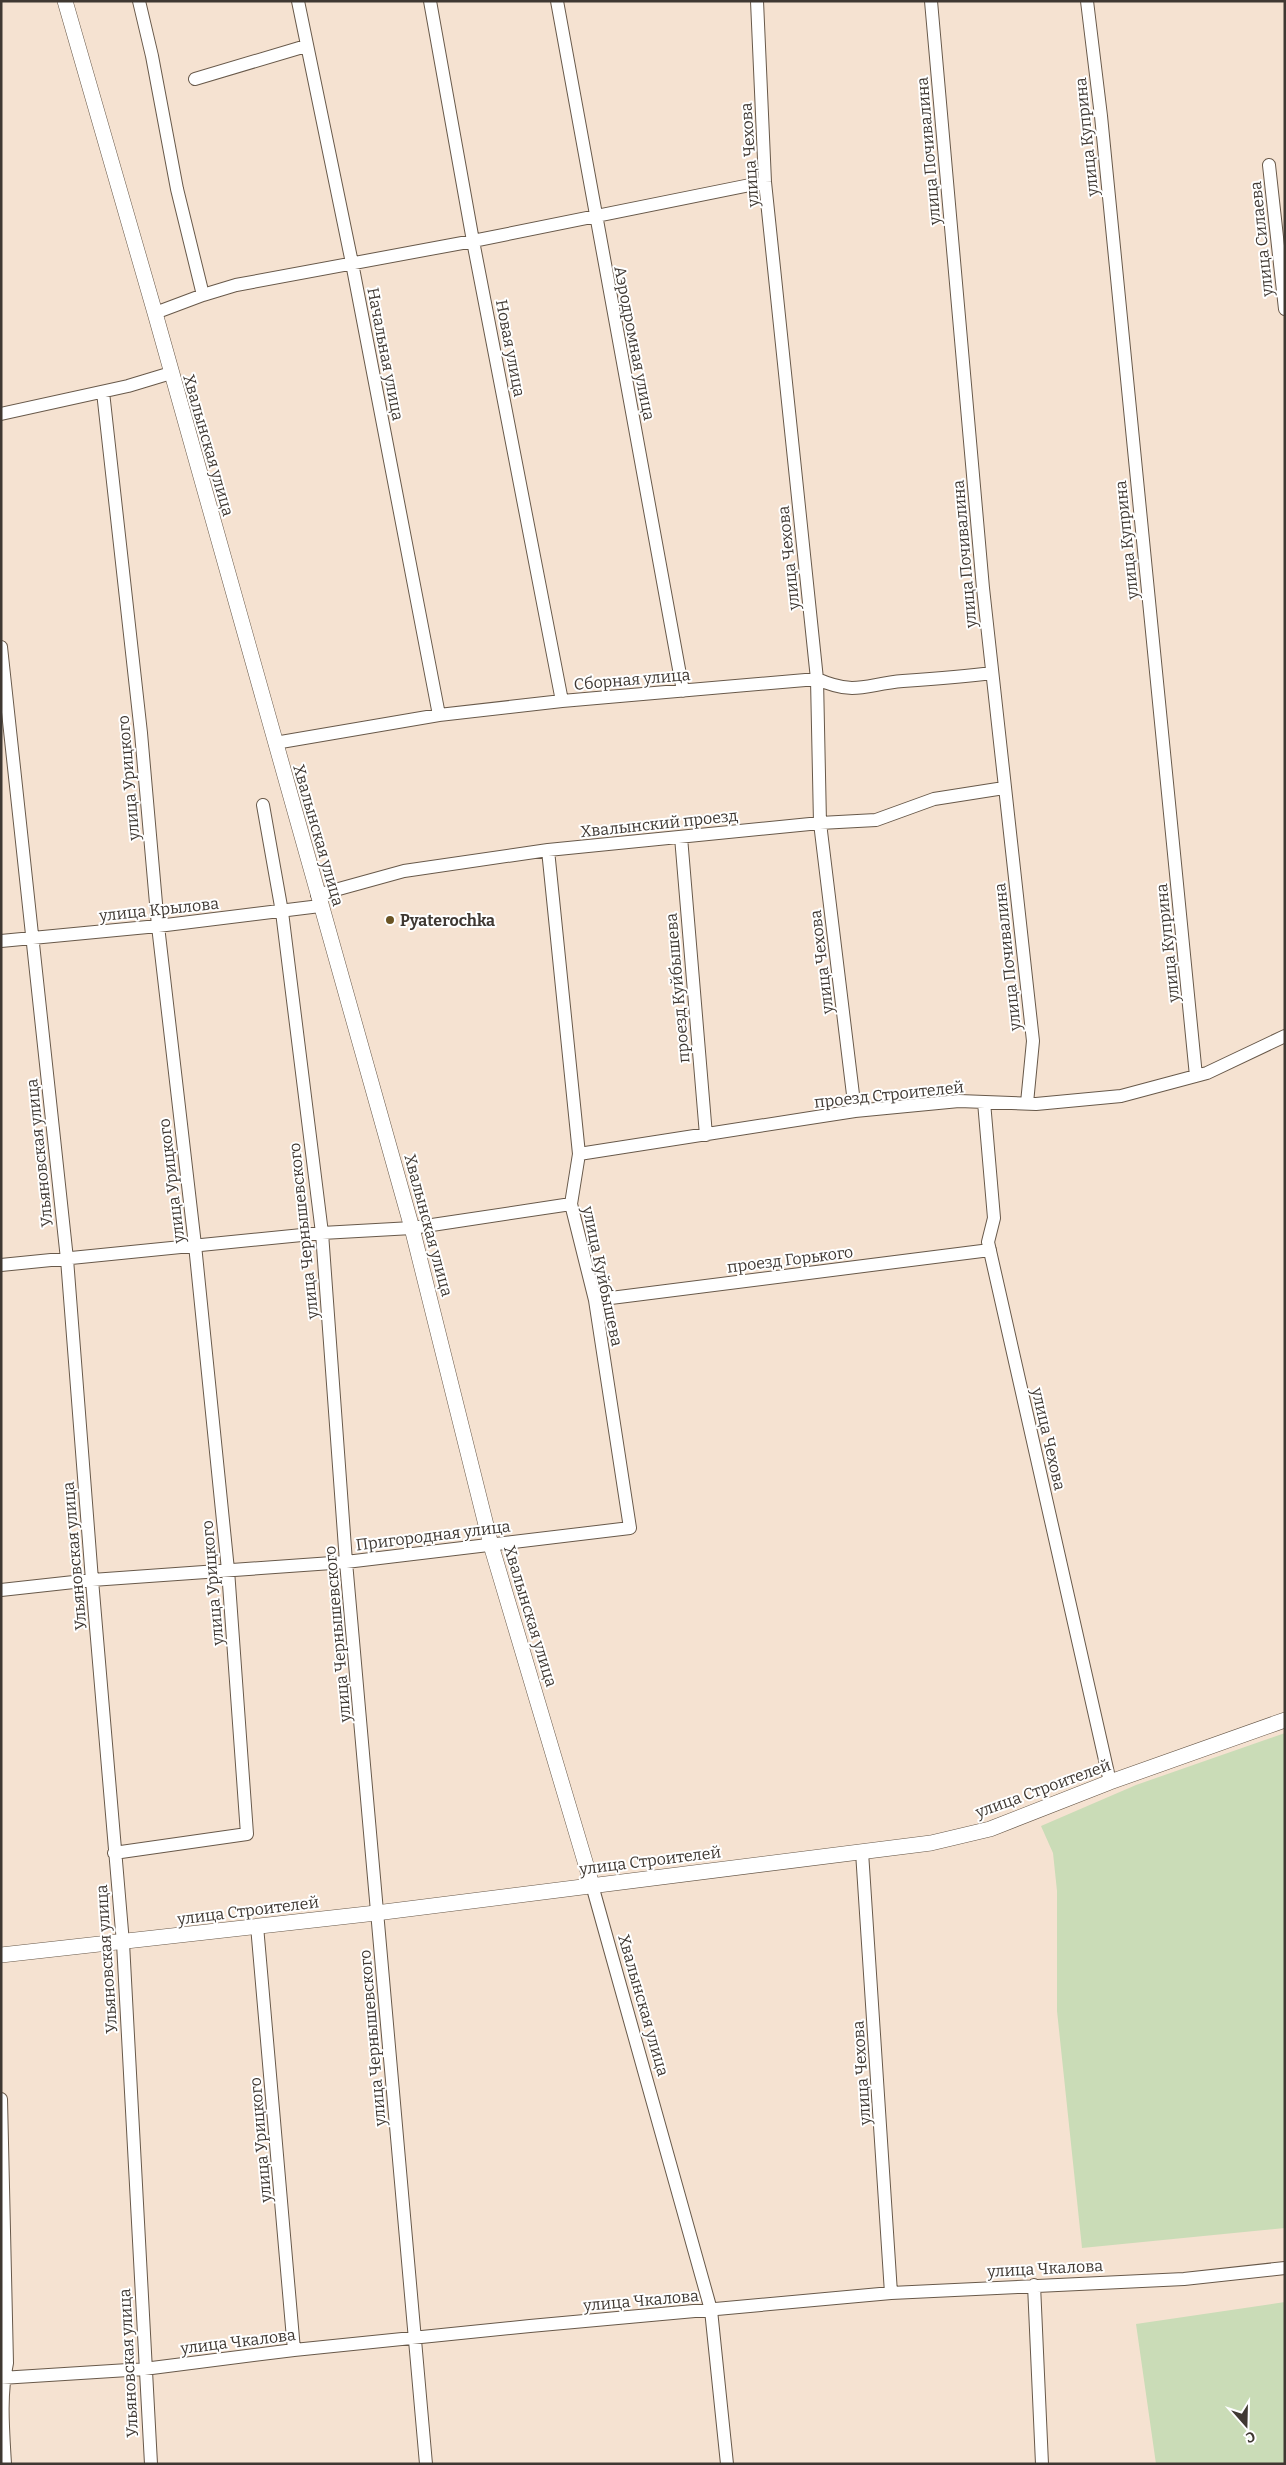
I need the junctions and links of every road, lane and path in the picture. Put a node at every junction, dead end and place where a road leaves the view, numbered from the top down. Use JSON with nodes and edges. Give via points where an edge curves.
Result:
{"nodes":[{"id":1,"x":65,"y":1,"type":"edge"},
{"id":2,"x":139,"y":1,"type":"edge"},
{"id":3,"x":298,"y":1,"type":"edge"},
{"id":4,"x":430,"y":1,"type":"edge"},
{"id":5,"x":557,"y":1,"type":"edge"},
{"id":6,"x":757,"y":1,"type":"edge"},
{"id":7,"x":931,"y":1,"type":"edge"},
{"id":8,"x":1087,"y":1,"type":"edge"},
{"id":9,"x":306,"y":46,"type":"junction"},
{"id":10,"x":195,"y":79,"type":"dead end"},
{"id":11,"x":1269,"y":165,"type":"dead end"},
{"id":12,"x":765,"y":182,"type":"junction"},
{"id":13,"x":595,"y":216,"type":"junction"},
{"id":14,"x":474,"y":241,"type":"junction"},
{"id":15,"x":352,"y":263,"type":"junction"},
{"id":16,"x":203,"y":295,"type":"junction"},
{"id":17,"x":1285,"y":309,"type":"edge"},
{"id":18,"x":155,"y":313,"type":"junction"},
{"id":19,"x":171,"y":374,"type":"junction"},
{"id":20,"x":103,"y":392,"type":"junction"},
{"id":21,"x":1,"y":414,"type":"edge"},
{"id":22,"x":1,"y":647,"type":"edge"},
{"id":23,"x":992,"y":673,"type":"junction"},
{"id":24,"x":817,"y":679,"type":"junction"},
{"id":25,"x":683,"y":691,"type":"junction"},
{"id":26,"x":562,"y":701,"type":"junction"},
{"id":27,"x":439,"y":715,"type":"junction"},
{"id":28,"x":275,"y":742,"type":"junction"},
{"id":29,"x":1004,"y":788,"type":"junction"},
{"id":30,"x":263,"y":805,"type":"dead end"},
{"id":31,"x":820,"y":823,"type":"junction"},
{"id":32,"x":681,"y":838,"type":"junction"},
{"id":33,"x":548,"y":850,"type":"junction"},
{"id":34,"x":319,"y":901,"type":"junction"},
{"id":35,"x":282,"y":912,"type":"junction"},
{"id":36,"x":158,"y":926,"type":"junction"},
{"id":37,"x":31,"y":938,"type":"junction"},
{"id":38,"x":1,"y":941,"type":"edge"},
{"id":39,"x":1285,"y":1036,"type":"edge"},
{"id":40,"x":1196,"y":1076,"type":"junction"},
{"id":41,"x":984,"y":1102,"type":"junction"},
{"id":42,"x":1027,"y":1103,"type":"junction"},
{"id":43,"x":855,"y":1111,"type":"junction"},
{"id":44,"x":706,"y":1135,"type":"junction"},
{"id":45,"x":579,"y":1154,"type":"junction"},
{"id":46,"x":571,"y":1204,"type":"junction"},
{"id":47,"x":412,"y":1228,"type":"junction"},
{"id":48,"x":322,"y":1233,"type":"junction"},
{"id":49,"x":195,"y":1245,"type":"junction"},
{"id":50,"x":990,"y":1250,"type":"junction"},
{"id":51,"x":67,"y":1259,"type":"junction"},
{"id":52,"x":1,"y":1265,"type":"edge"},
{"id":53,"x":595,"y":1300,"type":"junction"},
{"id":54,"x":630,"y":1528,"type":"joint"},
{"id":55,"x":491,"y":1544,"type":"junction"},
{"id":56,"x":346,"y":1562,"type":"junction"},
{"id":57,"x":228,"y":1570,"type":"junction"},
{"id":58,"x":92,"y":1580,"type":"junction"},
{"id":59,"x":1,"y":1590,"type":"edge"},
{"id":60,"x":1285,"y":1720,"type":"edge"},
{"id":61,"x":1110,"y":1782,"type":"junction"},
{"id":62,"x":862,"y":1852,"type":"junction"},
{"id":63,"x":114,"y":1853,"type":"junction"},
{"id":64,"x":592,"y":1885,"type":"junction"},
{"id":65,"x":376,"y":1913,"type":"junction"},
{"id":66,"x":257,"y":1926,"type":"junction"},
{"id":67,"x":123,"y":1943,"type":"junction"},
{"id":68,"x":1,"y":1954,"type":"edge"},
{"id":69,"x":1,"y":2099,"type":"edge"},
{"id":70,"x":1285,"y":2268,"type":"edge"},
{"id":71,"x":1034,"y":2284,"type":"junction"},
{"id":72,"x":891,"y":2293,"type":"junction"},
{"id":73,"x":711,"y":2310,"type":"junction"},
{"id":74,"x":416,"y":2339,"type":"junction"},
{"id":75,"x":294,"y":2350,"type":"junction"},
{"id":76,"x":144,"y":2369,"type":"junction"},
{"id":77,"x":2,"y":2378,"type":"edge"},
{"id":78,"x":5,"y":2464,"type":"edge"},
{"id":79,"x":151,"y":2464,"type":"edge"},
{"id":80,"x":426,"y":2464,"type":"edge"},
{"id":81,"x":727,"y":2464,"type":"edge"},
{"id":82,"x":1042,"y":2464,"type":"edge"}],
"edges":[{"from":1,"to":18,"type":"street","name":"Хвалынская улица"},
{"from":2,"to":16,"type":"street","via":[[177,189]]},
{"from":3,"to":9,"type":"street","name":"Начальная улица"},
{"from":4,"to":14,"type":"street","name":"Новая улица"},
{"from":5,"to":13,"type":"street","name":"Аэродромная улица"},
{"from":6,"to":12,"type":"street","name":"улица Чехова"},
{"from":7,"to":23,"type":"street","name":"улица Почивалина"},
{"from":8,"to":40,"type":"street","name":"улица Куприна"},
{"from":9,"to":10,"type":"street"},
{"from":9,"to":15,"type":"street","name":"Начальная улица"},
{"from":11,"to":17,"type":"street","name":"улица Силаева"},
{"from":12,"to":13,"type":"street"},
{"from":12,"to":24,"type":"street","name":"улица Чехова"},
{"from":13,"to":14,"type":"street"},
{"from":13,"to":25,"type":"street","name":"Аэродромная улица"},
{"from":14,"to":15,"type":"street"},
{"from":14,"to":26,"type":"street","name":"Новая улица"},
{"from":15,"to":16,"type":"street","via":[[236,285]]},
{"from":15,"to":27,"type":"street","name":"Начальная улица"},
{"from":16,"to":18,"type":"street"},
{"from":18,"to":19,"type":"street","name":"Хвалынская улица"},
{"from":19,"to":20,"type":"street"},
{"from":19,"to":28,"type":"street","name":"Хвалынская улица"},
{"from":20,"to":21,"type":"street"},
{"from":20,"to":36,"type":"street","name":"улица Урицкого"},
{"from":22,"to":37,"type":"street","name":"Ульяновская улица"},
{"from":23,"to":24,"type":"street","name":"Сборная улица","via":[[851,690]]},
{"from":23,"to":29,"type":"street","name":"улица Почивалина"},
{"from":24,"to":25,"type":"street","name":"Сборная улица"},
{"from":24,"to":31,"type":"street","name":"улица Чехова"},
{"from":25,"to":26,"type":"street","name":"Сборная улица"},
{"from":26,"to":27,"type":"street","name":"Сборная улица"},
{"from":27,"to":28,"type":"street","name":"Сборная улица"},
{"from":28,"to":34,"type":"street","name":"Хвалынская улица"},
{"from":29,"to":31,"type":"street","name":"Хвалынский проезд","via":[[934,799],[876,820]]},
{"from":29,"to":42,"type":"street","name":"улица Почивалина","via":[[1033,1041]]},
{"from":30,"to":35,"type":"street","name":"улица Чернышевского"},
{"from":31,"to":32,"type":"street","name":"Хвалынский проезд"},
{"from":31,"to":43,"type":"street","name":"улица Чехова"},
{"from":32,"to":33,"type":"street","name":"Хвалынский проезд"},
{"from":32,"to":44,"type":"street","name":"проезд Куйбышева"},
{"from":33,"to":34,"type":"street","name":"Хвалынский проезд","via":[[404,871]]},
{"from":33,"to":45,"type":"street","name":"улица Куйбышева"},
{"from":34,"to":35,"type":"street","name":"улица Крылова"},
{"from":34,"to":47,"type":"street","name":"Хвалынская улица"},
{"from":35,"to":36,"type":"street","name":"улица Крылова"},
{"from":35,"to":48,"type":"street","name":"улица Чернышевского"},
{"from":36,"to":37,"type":"street","name":"улица Крылова"},
{"from":36,"to":49,"type":"street","name":"улица Урицкого"},
{"from":37,"to":38,"type":"street","name":"улица Крылова"},
{"from":37,"to":51,"type":"street","name":"Ульяновская улица"},
{"from":39,"to":40,"type":"street","name":"проезд Строителей"},
{"from":40,"to":42,"type":"street","name":"проезд Строителей","via":[[1121,1096]]},
{"from":41,"to":42,"type":"street","name":"проезд Строителей"},
{"from":41,"to":43,"type":"street","name":"проезд Строителей","via":[[959,1101]]},
{"from":41,"to":50,"type":"street","name":"улица Чехова","via":[[994,1218],[988,1242]]},
{"from":43,"to":44,"type":"street","name":"проезд Строителей"},
{"from":44,"to":45,"type":"street","name":"проезд Строителей"},
{"from":45,"to":46,"type":"street","name":"улица Куйбышева"},
{"from":46,"to":47,"type":"street"},
{"from":46,"to":53,"type":"street","name":"улица Куйбышева"},
{"from":47,"to":48,"type":"street"},
{"from":47,"to":55,"type":"street","name":"Хвалынская улица"},
{"from":48,"to":49,"type":"street"},
{"from":48,"to":56,"type":"street","name":"улица Чернышевского"},
{"from":49,"to":51,"type":"street"},
{"from":49,"to":57,"type":"street","name":"улица Урицкого"},
{"from":50,"to":53,"type":"street","name":"проезд Горького"},
{"from":50,"to":61,"type":"street","name":"улица Чехова"},
{"from":51,"to":52,"type":"street"},
{"from":51,"to":58,"type":"street","name":"Ульяновская улица"},
{"from":53,"to":54,"type":"street","name":"улица Куйбышева"},
{"from":54,"to":55,"type":"street","name":"Пригородная улица"},
{"from":55,"to":56,"type":"street","name":"Пригородная улица"},
{"from":55,"to":64,"type":"street","name":"Хвалынская улица"},
{"from":56,"to":57,"type":"street","name":"Пригородная улица"},
{"from":56,"to":65,"type":"street","name":"улица Чернышевского"},
{"from":57,"to":58,"type":"street","name":"Пригородная улица"},
{"from":57,"to":63,"type":"street","name":"улица Урицкого","via":[[247,1834]]},
{"from":58,"to":59,"type":"street","name":"Пригородная улица"},
{"from":58,"to":63,"type":"street","name":"Ульяновская улица"},
{"from":60,"to":61,"type":"street","name":"улица Строителей"},
{"from":61,"to":62,"type":"street","name":"улица Строителей","via":[[990,1829],[930,1843]]},
{"from":62,"to":64,"type":"street","name":"улица Строителей"},
{"from":62,"to":72,"type":"street","name":"улица Чехова"},
{"from":63,"to":67,"type":"street","name":"Ульяновская улица"},
{"from":64,"to":65,"type":"street","name":"улица Строителей"},
{"from":64,"to":73,"type":"street","name":"Хвалынская улица"},
{"from":65,"to":66,"type":"street","name":"улица Строителей"},
{"from":65,"to":74,"type":"street","name":"улица Чернышевского"},
{"from":66,"to":67,"type":"street","name":"улица Строителей"},
{"from":66,"to":75,"type":"street","name":"улица Урицкого"},
{"from":67,"to":68,"type":"street","name":"улица Строителей"},
{"from":67,"to":76,"type":"street","name":"Ульяновская улица"},
{"from":69,"to":77,"type":"street","via":[[7,2363]]},
{"from":70,"to":71,"type":"street","name":"улица Чкалова","via":[[1184,2279]]},
{"from":71,"to":72,"type":"street","name":"улица Чкалова"},
{"from":71,"to":82,"type":"street"},
{"from":72,"to":73,"type":"street","name":"улица Чкалова"},
{"from":73,"to":74,"type":"street","name":"улица Чкалова"},
{"from":73,"to":81,"type":"street","name":"Хвалынская улица"},
{"from":74,"to":75,"type":"street","name":"улица Чкалова"},
{"from":74,"to":80,"type":"street","name":"улица Чернышевского"},
{"from":75,"to":76,"type":"street","name":"улица Чкалова"},
{"from":76,"to":77,"type":"street","name":"улица Чкалова"},
{"from":76,"to":79,"type":"street","name":"Ульяновская улица"},
{"from":77,"to":78,"type":"street"}]}
